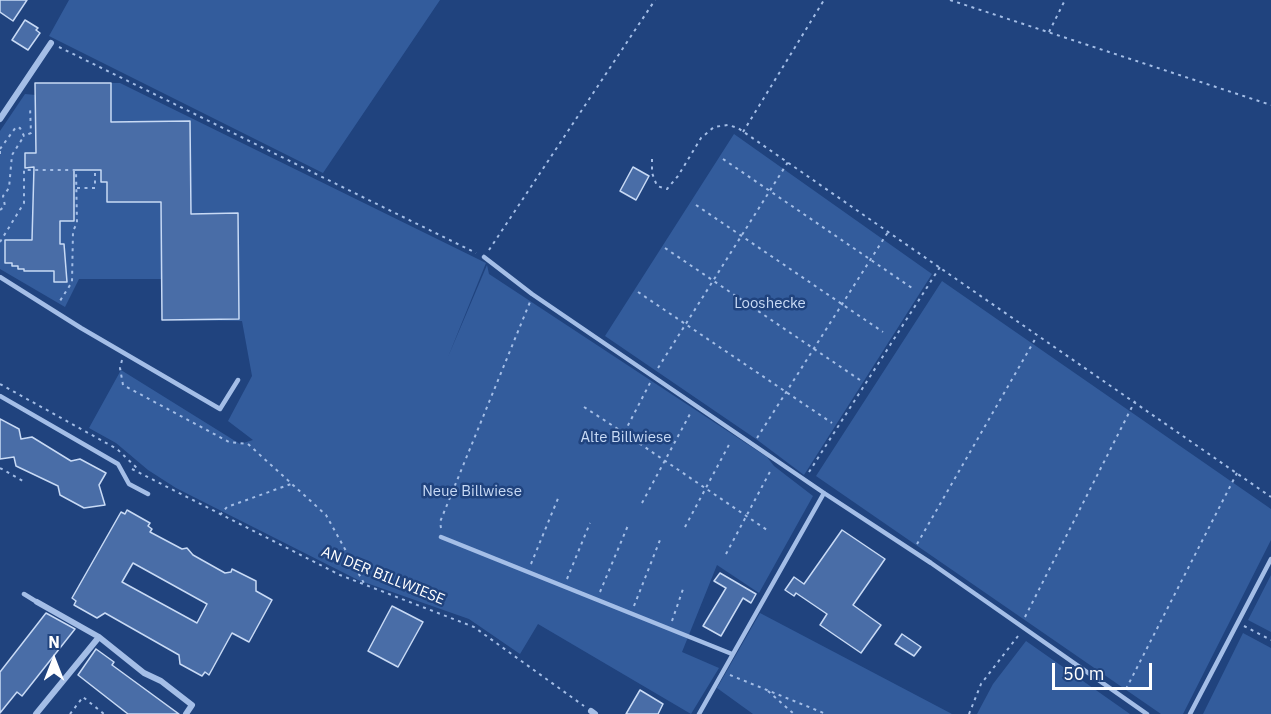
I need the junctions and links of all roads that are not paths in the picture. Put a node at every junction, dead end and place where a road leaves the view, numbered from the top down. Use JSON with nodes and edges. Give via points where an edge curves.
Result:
{"nodes":[{"id":1,"x":51,"y":43,"type":"road end"},
{"id":2,"x":0,"y":119,"type":"edge"},
{"id":3,"x":484,"y":257,"type":"road end"},
{"id":4,"x":0,"y":277,"type":"edge"},
{"id":5,"x":238,"y":380,"type":"dead end"},
{"id":6,"x":0,"y":396,"type":"edge"},
{"id":7,"x":824,"y":493,"type":"junction"},
{"id":8,"x":148,"y":494,"type":"dead end"},
{"id":9,"x":441,"y":537,"type":"road end"},
{"id":10,"x":1271,"y":559,"type":"edge"},
{"id":11,"x":24,"y":594,"type":"dead end"},
{"id":12,"x":37,"y":602,"type":"joint"},
{"id":13,"x":99,"y":637,"type":"junction"},
{"id":14,"x":732,"y":654,"type":"junction"},
{"id":15,"x":36,"y":714,"type":"edge"},
{"id":16,"x":186,"y":714,"type":"edge"},
{"id":17,"x":699,"y":714,"type":"edge"},
{"id":18,"x":1148,"y":714,"type":"edge"},
{"id":19,"x":1190,"y":714,"type":"edge"}],
"edges":[{"from":1,"to":2,"type":"street"},
{"from":3,"to":7,"type":"lane","via":[[532,294]]},
{"from":4,"to":5,"type":"lane","via":[[220,409]]},
{"from":6,"to":8,"type":"lane","via":[[118,464],[129,484]]},
{"from":7,"to":14,"type":"lane"},
{"from":7,"to":18,"type":"lane"},
{"from":9,"to":14,"type":"lane"},
{"from":10,"to":19,"type":"lane"},
{"from":11,"to":12,"type":"lane"},
{"from":12,"to":13,"type":"street"},
{"from":13,"to":15,"type":"street"},
{"from":13,"to":16,"type":"street","via":[[192,705]]},
{"from":14,"to":17,"type":"lane"}]}
